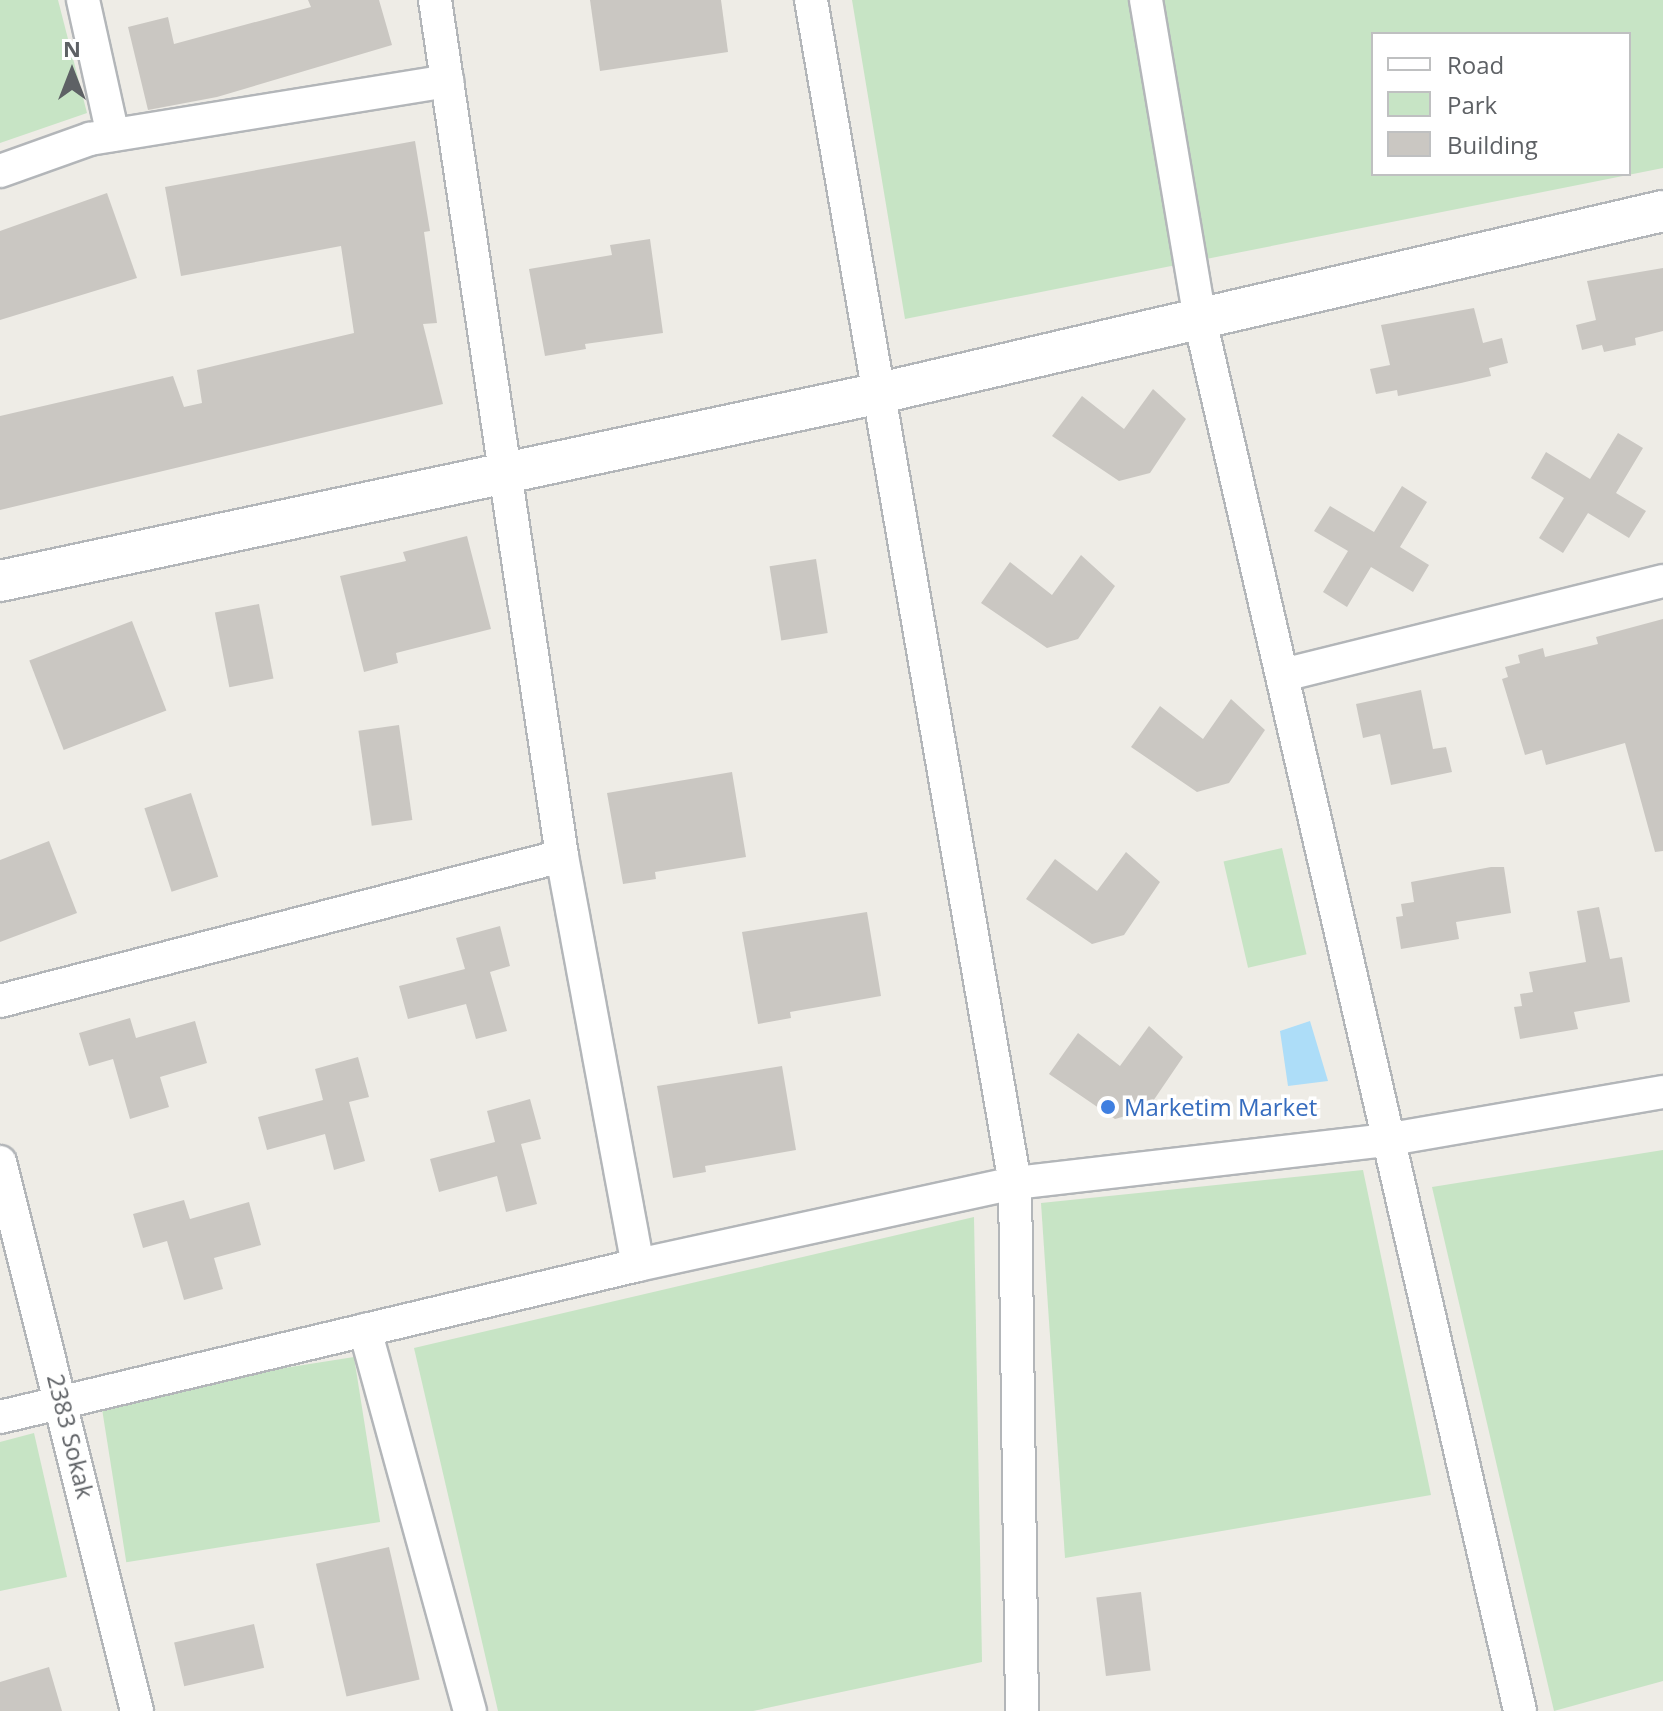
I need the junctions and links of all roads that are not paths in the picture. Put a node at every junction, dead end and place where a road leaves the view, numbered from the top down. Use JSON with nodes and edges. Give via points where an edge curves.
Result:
{"nodes":[{"id":1,"x":83,"y":0,"type":"edge"},
{"id":2,"x":435,"y":0,"type":"edge"},
{"id":3,"x":811,"y":0,"type":"edge"},
{"id":4,"x":1146,"y":0,"type":"edge"},
{"id":5,"x":447,"y":81,"type":"junction"},
{"id":6,"x":113,"y":135,"type":"junction"},
{"id":7,"x":0,"y":171,"type":"edge"},
{"id":8,"x":1663,"y":211,"type":"edge"},
{"id":9,"x":1200,"y":320,"type":"junction"},
{"id":10,"x":880,"y":393,"type":"junction"},
{"id":11,"x":501,"y":473,"type":"junction"},
{"id":12,"x":0,"y":581,"type":"edge"},
{"id":13,"x":1663,"y":581,"type":"edge"},
{"id":14,"x":1283,"y":675,"type":"junction"},
{"id":15,"x":562,"y":856,"type":"junction"},
{"id":16,"x":0,"y":1001,"type":"edge"},
{"id":17,"x":1663,"y":1092,"type":"edge"},
{"id":18,"x":1385,"y":1140,"type":"junction"},
{"id":19,"x":0,"y":1162,"type":"edge"},
{"id":20,"x":1015,"y":1183,"type":"junction"},
{"id":21,"x":638,"y":1265,"type":"junction"},
{"id":22,"x":365,"y":1330,"type":"junction"},
{"id":23,"x":64,"y":1401,"type":"junction"},
{"id":24,"x":0,"y":1417,"type":"edge"},
{"id":25,"x":137,"y":1711,"type":"edge"},
{"id":26,"x":470,"y":1711,"type":"edge"},
{"id":27,"x":1022,"y":1711,"type":"edge"},
{"id":28,"x":1520,"y":1711,"type":"edge"}],
"edges":[{"from":1,"to":6,"type":"street"},
{"from":2,"to":5,"type":"street"},
{"from":3,"to":10,"type":"street"},
{"from":4,"to":9,"type":"street"},
{"from":5,"to":6,"type":"street"},
{"from":5,"to":11,"type":"street"},
{"from":6,"to":7,"type":"street"},
{"from":8,"to":9,"type":"street"},
{"from":9,"to":10,"type":"street"},
{"from":9,"to":14,"type":"street"},
{"from":10,"to":11,"type":"street"},
{"from":10,"to":20,"type":"street"},
{"from":11,"to":12,"type":"street"},
{"from":11,"to":15,"type":"street"},
{"from":13,"to":14,"type":"street"},
{"from":14,"to":18,"type":"street"},
{"from":15,"to":16,"type":"street"},
{"from":15,"to":21,"type":"street"},
{"from":17,"to":18,"type":"street"},
{"from":18,"to":20,"type":"street"},
{"from":18,"to":28,"type":"street"},
{"from":19,"to":23,"type":"street","name":"2383 Sokak"},
{"from":20,"to":21,"type":"street"},
{"from":20,"to":27,"type":"street"},
{"from":21,"to":22,"type":"street"},
{"from":22,"to":23,"type":"street"},
{"from":22,"to":26,"type":"street"},
{"from":23,"to":24,"type":"street"},
{"from":23,"to":25,"type":"street","name":"2383 Sokak"}]}
